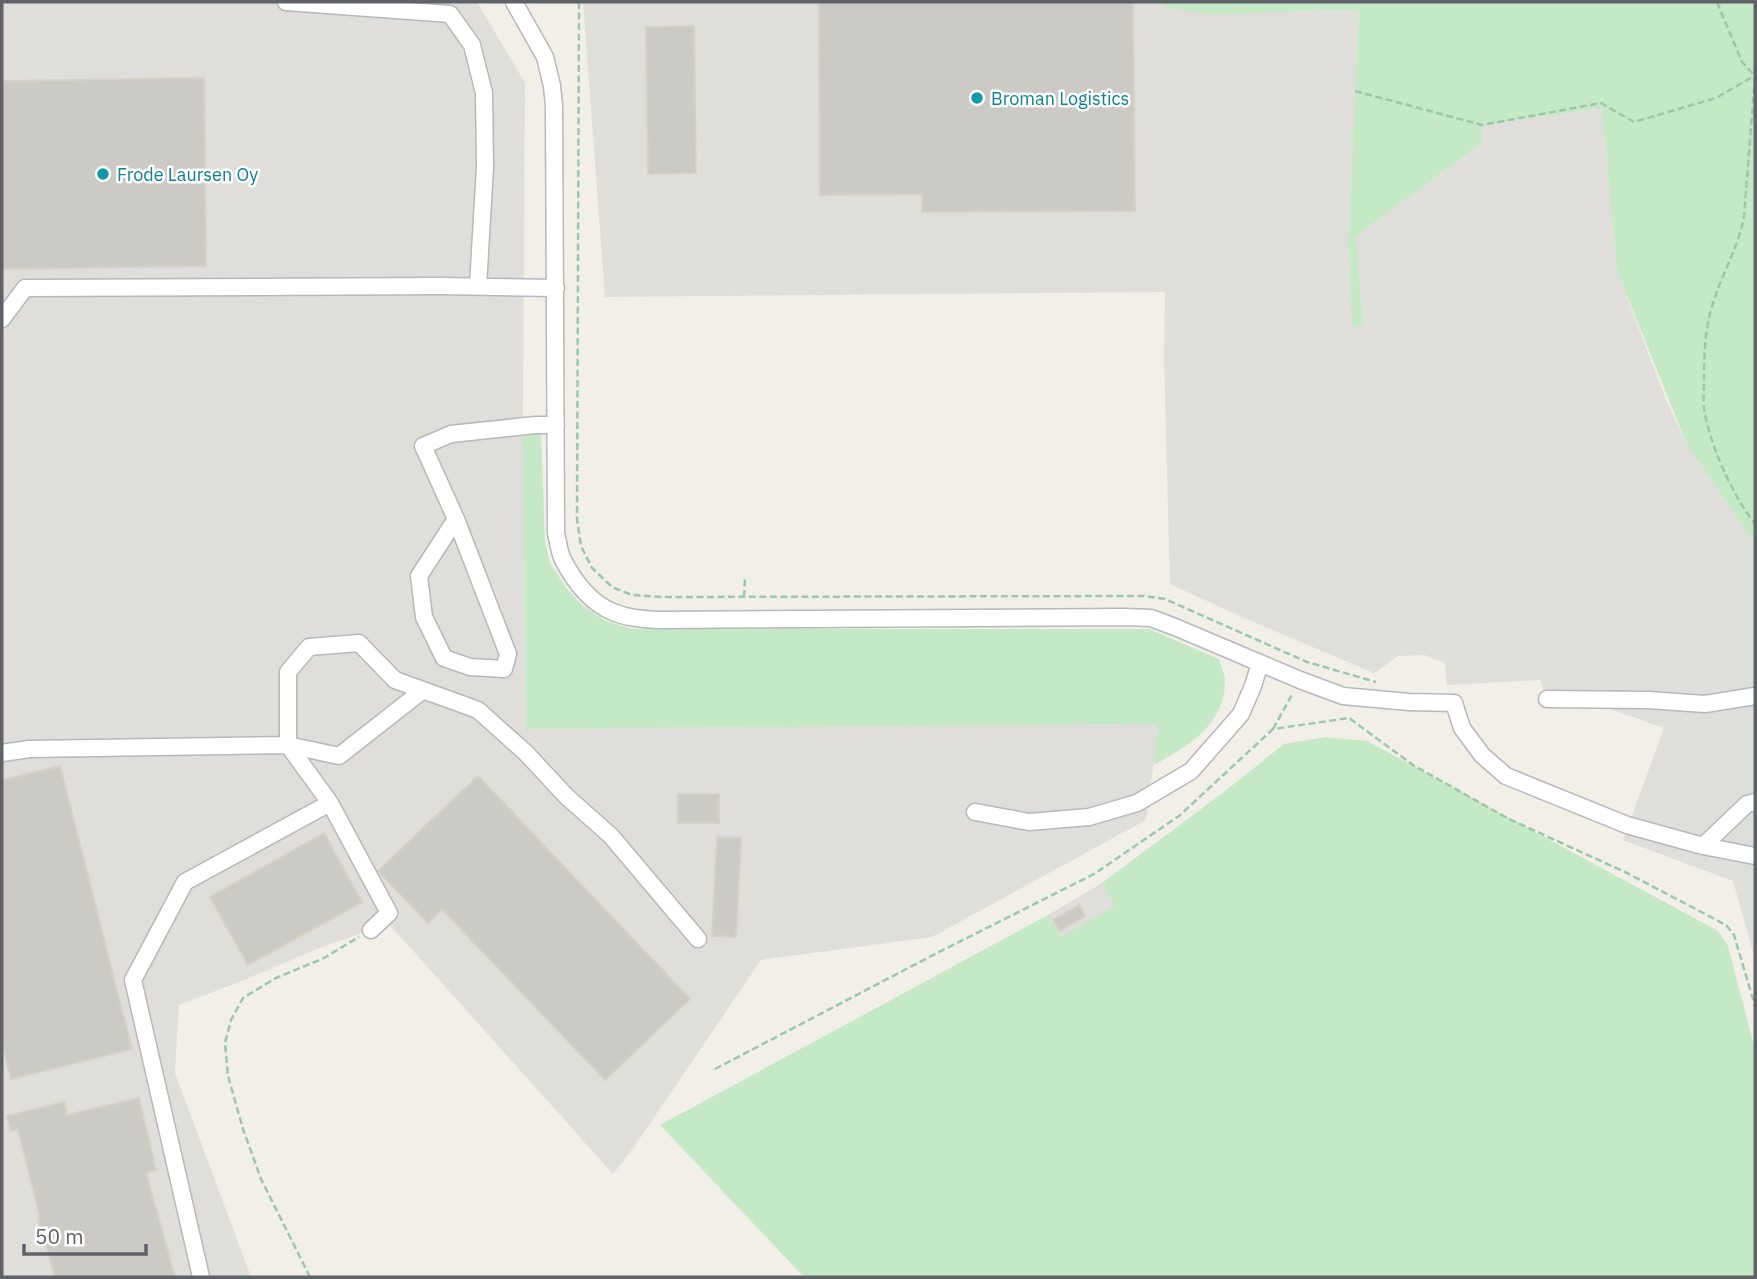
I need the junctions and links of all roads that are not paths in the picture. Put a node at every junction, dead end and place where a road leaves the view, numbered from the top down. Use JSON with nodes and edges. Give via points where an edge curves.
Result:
{"nodes":[{"id":1,"x":286,"y":2,"type":"edge"},
{"id":2,"x":514,"y":2,"type":"edge"},
{"id":3,"x":478,"y":286,"type":"junction"},
{"id":4,"x":556,"y":288,"type":"junction"},
{"id":5,"x":2,"y":319,"type":"edge"},
{"id":6,"x":556,"y":425,"type":"junction"},
{"id":7,"x":456,"y":519,"type":"junction"},
{"id":8,"x":1260,"y":663,"type":"junction"},
{"id":9,"x":422,"y":691,"type":"junction"},
{"id":10,"x":1755,"y":696,"type":"edge"},
{"id":11,"x":1547,"y":699,"type":"dead end"},
{"id":12,"x":288,"y":745,"type":"junction"},
{"id":13,"x":2,"y":753,"type":"edge"},
{"id":14,"x":1755,"y":802,"type":"edge"},
{"id":15,"x":330,"y":803,"type":"junction"},
{"id":16,"x":975,"y":812,"type":"dead end"},
{"id":17,"x":1703,"y":846,"type":"junction"},
{"id":18,"x":1755,"y":856,"type":"edge"},
{"id":19,"x":370,"y":930,"type":"road end"},
{"id":20,"x":698,"y":939,"type":"dead end"},
{"id":21,"x":201,"y":1277,"type":"edge"}],
"edges":[{"from":1,"to":3,"type":"street","via":[[450,14],[472,45],[484,93]]},
{"from":2,"to":4,"type":"street","via":[[545,57],[552,86]]},
{"from":3,"to":4,"type":"street"},
{"from":3,"to":5,"type":"street","via":[[25,288]]},
{"from":4,"to":6,"type":"street"},
{"from":6,"to":7,"type":"street","via":[[451,434],[423,446]]},
{"from":6,"to":8,"type":"street","via":[[556,533],[562,558],[590,597],[611,611],[657,620],[1151,618]]},
{"from":7,"to":7,"type":"street","via":[[509,654],[504,669],[470,667],[444,658],[424,617],[419,576]]},
{"from":8,"to":16,"type":"street","via":[[1241,714],[1191,771],[1137,803],[1089,817],[1029,822]]},
{"from":8,"to":17,"type":"street","via":[[1343,696],[1454,704],[1462,728],[1482,755],[1506,776],[1627,825]]},
{"from":9,"to":12,"type":"street","via":[[340,757]]},
{"from":9,"to":12,"type":"street","via":[[395,680],[359,643],[309,647],[288,672]]},
{"from":9,"to":20,"type":"street","via":[[478,709],[611,836]]},
{"from":10,"to":11,"type":"street","via":[[1705,704]]},
{"from":12,"to":13,"type":"street"},
{"from":12,"to":15,"type":"street"},
{"from":14,"to":17,"type":"street","via":[[1747,804]]},
{"from":15,"to":19,"type":"street","via":[[389,913]]},
{"from":15,"to":21,"type":"street","via":[[185,883],[133,980]]},
{"from":17,"to":18,"type":"street"}]}
